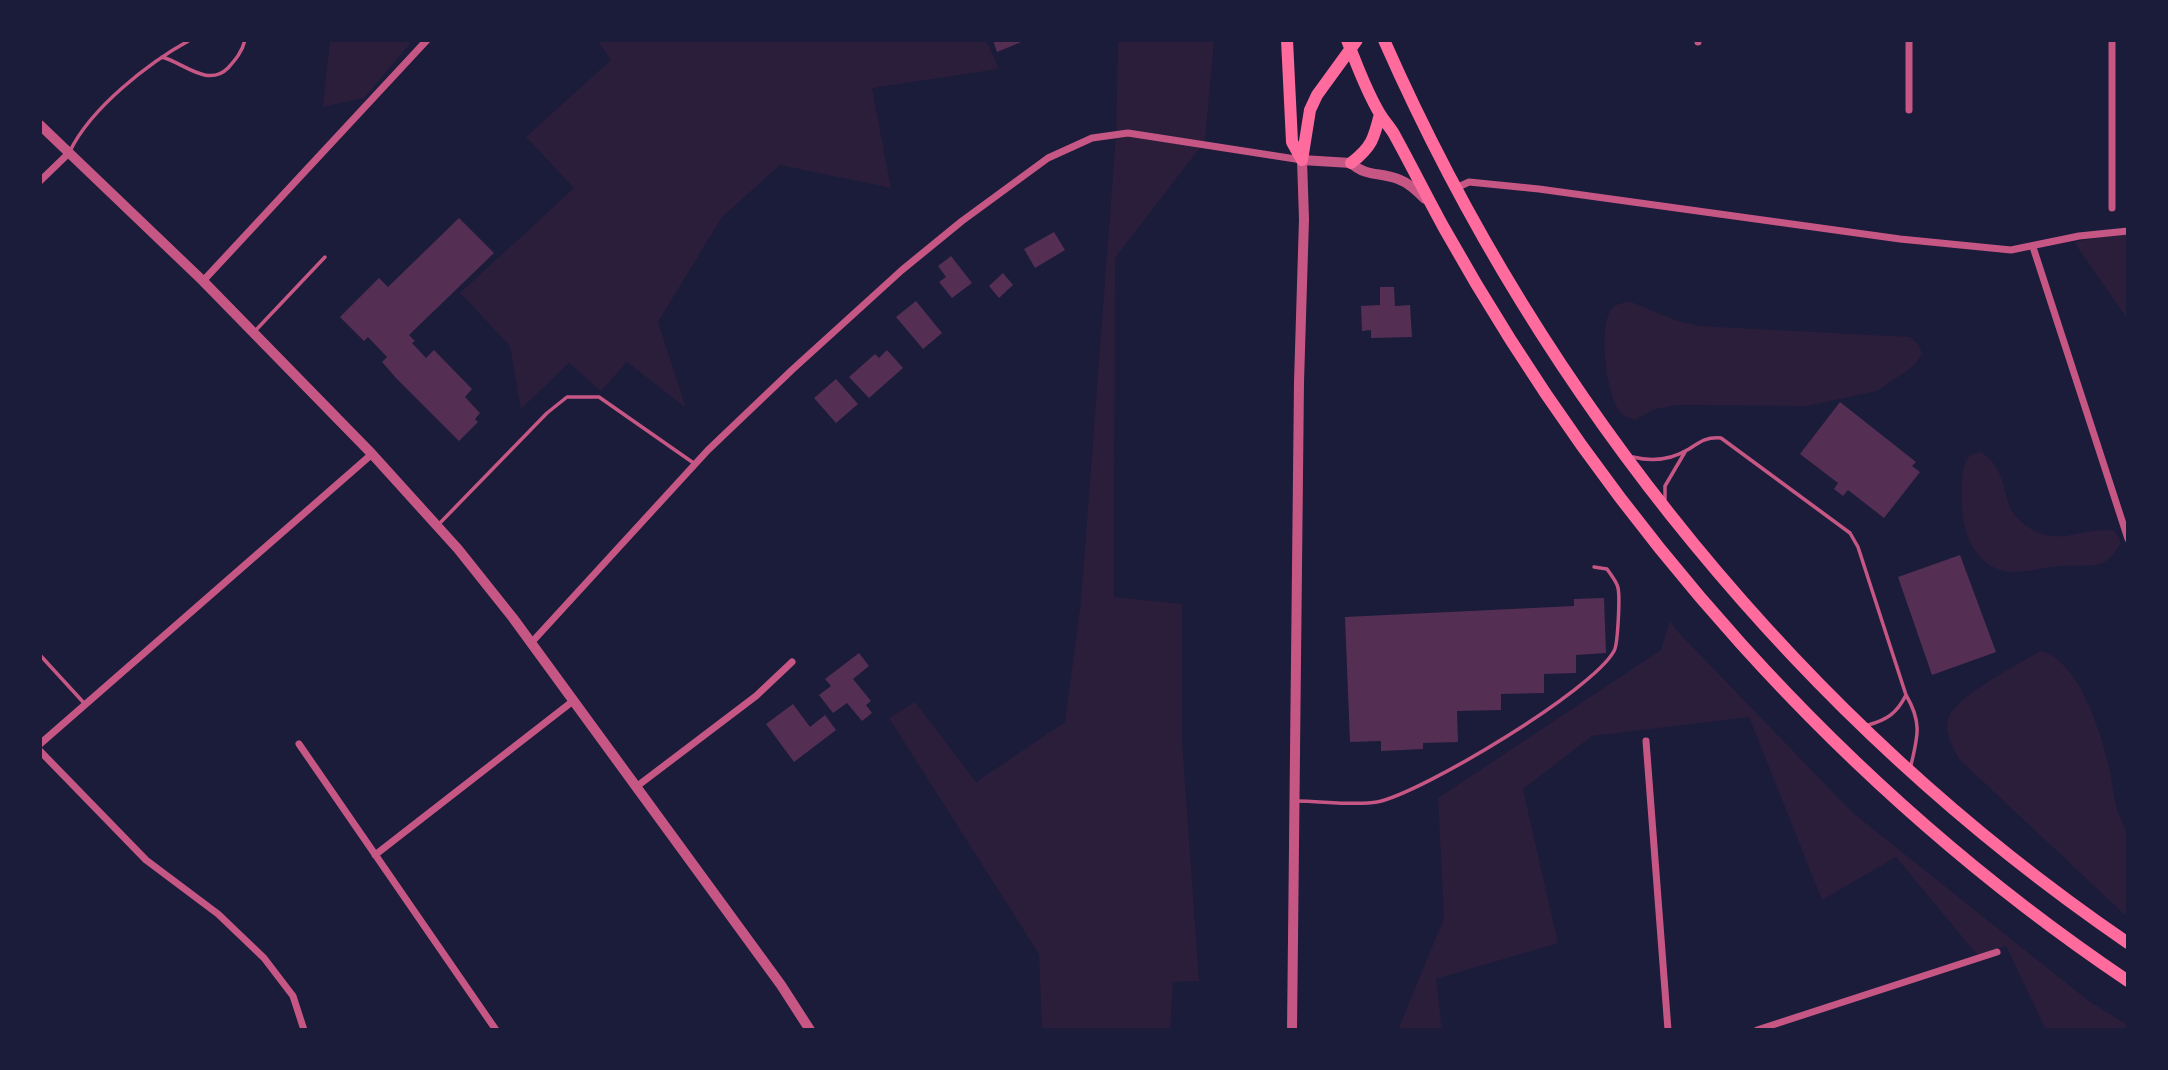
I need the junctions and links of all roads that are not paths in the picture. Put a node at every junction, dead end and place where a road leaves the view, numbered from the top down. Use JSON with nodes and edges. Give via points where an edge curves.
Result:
{"nodes":[{"id":1,"x":190,"y":40,"type":"edge"},
{"id":2,"x":245,"y":40,"type":"edge"},
{"id":3,"x":427,"y":40,"type":"edge"},
{"id":4,"x":1287,"y":40,"type":"edge"},
{"id":5,"x":1384,"y":40,"type":"edge"},
{"id":6,"x":1909,"y":40,"type":"edge"},
{"id":7,"x":2112,"y":40,"type":"edge"},
{"id":8,"x":1352,"y":44,"type":"edge"},
{"id":9,"x":160,"y":57,"type":"junction"},
{"id":10,"x":1909,"y":110,"type":"dead end"},
{"id":11,"x":1380,"y":114,"type":"junction"},
{"id":12,"x":40,"y":125,"type":"edge"},
{"id":13,"x":69,"y":153,"type":"junction"},
{"id":14,"x":1302,"y":160,"type":"junction"},
{"id":15,"x":1351,"y":163,"type":"junction"},
{"id":16,"x":40,"y":181,"type":"edge"},
{"id":17,"x":1456,"y":188,"type":"junction"},
{"id":18,"x":1430,"y":203,"type":"junction"},
{"id":19,"x":2112,"y":208,"type":"dead end"},
{"id":20,"x":2128,"y":231,"type":"edge"},
{"id":21,"x":2033,"y":247,"type":"junction"},
{"id":22,"x":325,"y":257,"type":"dead end"},
{"id":23,"x":203,"y":281,"type":"junction"},
{"id":24,"x":254,"y":332,"type":"junction"},
{"id":25,"x":1686,"y":451,"type":"junction"},
{"id":26,"x":372,"y":454,"type":"junction"},
{"id":27,"x":1625,"y":455,"type":"junction"},
{"id":28,"x":695,"y":464,"type":"junction"},
{"id":29,"x":1665,"y":509,"type":"junction"},
{"id":30,"x":437,"y":527,"type":"junction"},
{"id":31,"x":2128,"y":539,"type":"edge"},
{"id":32,"x":1594,"y":567,"type":"dead end"},
{"id":33,"x":531,"y":642,"type":"junction"},
{"id":34,"x":40,"y":655,"type":"edge"},
{"id":35,"x":792,"y":662,"type":"dead end"},
{"id":36,"x":1906,"y":695,"type":"junction"},
{"id":37,"x":573,"y":701,"type":"junction"},
{"id":38,"x":85,"y":705,"type":"junction"},
{"id":39,"x":1863,"y":726,"type":"junction"},
{"id":40,"x":1646,"y":741,"type":"dead end"},
{"id":41,"x":40,"y":744,"type":"edge"},
{"id":42,"x":299,"y":744,"type":"dead end"},
{"id":43,"x":40,"y":751,"type":"edge"},
{"id":44,"x":1909,"y":770,"type":"junction"},
{"id":45,"x":636,"y":787,"type":"junction"},
{"id":46,"x":1295,"y":801,"type":"junction"},
{"id":47,"x":375,"y":855,"type":"junction"},
{"id":48,"x":2128,"y":943,"type":"edge"},
{"id":49,"x":1997,"y":952,"type":"dead end"},
{"id":50,"x":2128,"y":981,"type":"edge"},
{"id":51,"x":304,"y":1030,"type":"edge"},
{"id":52,"x":496,"y":1030,"type":"edge"},
{"id":53,"x":810,"y":1030,"type":"edge"},
{"id":54,"x":1292,"y":1030,"type":"edge"},
{"id":55,"x":1668,"y":1030,"type":"edge"},
{"id":56,"x":1757,"y":1030,"type":"edge"}],
"edges":[{"from":1,"to":9,"type":"lane"},
{"from":2,"to":9,"type":"lane","via":[[232,63],[214,76]]},
{"from":3,"to":23,"type":"street"},
{"from":4,"to":14,"type":"highway","via":[[1292,142]]},
{"from":5,"to":17,"type":"highway"},
{"from":6,"to":10,"type":"street"},
{"from":7,"to":19,"type":"street"},
{"from":8,"to":11,"type":"highway"},
{"from":8,"to":14,"type":"highway","via":[[1310,110]]},
{"from":9,"to":13,"type":"lane","via":[[79,132]]},
{"from":11,"to":15,"type":"highway","via":[[1373,143]]},
{"from":11,"to":18,"type":"highway"},
{"from":12,"to":13,"type":"street"},
{"from":13,"to":16,"type":"street"},
{"from":13,"to":23,"type":"street"},
{"from":14,"to":15,"type":"street"},
{"from":14,"to":28,"type":"street","via":[[1128,133],[1091,138],[1048,158],[902,270]]},
{"from":14,"to":46,"type":"street"},
{"from":15,"to":18,"type":"street","via":[[1360,171],[1411,185]]},
{"from":17,"to":21,"type":"street","via":[[1482,183],[1900,239],[2011,250]]},
{"from":17,"to":27,"type":"highway","via":[[1530,317]]},
{"from":18,"to":50,"type":"highway","via":[[1496,318],[1572,433],[1642,528],[1726,629],[1843,750],[1926,825],[2028,910]]},
{"from":20,"to":21,"type":"street"},
{"from":21,"to":31,"type":"street"},
{"from":22,"to":24,"type":"lane"},
{"from":23,"to":24,"type":"street"},
{"from":24,"to":26,"type":"street"},
{"from":25,"to":27,"type":"lane","via":[[1648,461]]},
{"from":25,"to":29,"type":"lane","via":[[1665,486]]},
{"from":25,"to":36,"type":"lane","via":[[1706,437],[1721,438],[1850,533]]},
{"from":26,"to":30,"type":"street"},
{"from":26,"to":38,"type":"street"},
{"from":27,"to":29,"type":"highway"},
{"from":28,"to":30,"type":"lane","via":[[599,397],[567,397]]},
{"from":28,"to":33,"type":"street"},
{"from":29,"to":39,"type":"highway","via":[[1770,632]]},
{"from":30,"to":33,"type":"street"},
{"from":32,"to":46,"type":"lane","via":[[1607,569],[1618,587],[1616,649],[1574,692],[1460,765],[1395,796],[1376,802]]},
{"from":33,"to":37,"type":"street"},
{"from":34,"to":38,"type":"lane"},
{"from":35,"to":45,"type":"street","via":[[756,696]]},
{"from":36,"to":39,"type":"lane","via":[[1883,722]]},
{"from":36,"to":44,"type":"lane","via":[[1918,727]]},
{"from":37,"to":45,"type":"street"},
{"from":37,"to":47,"type":"street"},
{"from":38,"to":41,"type":"street"},
{"from":39,"to":44,"type":"highway"},
{"from":40,"to":55,"type":"street"},
{"from":42,"to":47,"type":"street"},
{"from":43,"to":51,"type":"street","via":[[146,860],[218,914],[264,958],[293,996]]},
{"from":44,"to":48,"type":"highway","via":[[2028,869]]},
{"from":45,"to":53,"type":"street"},
{"from":46,"to":54,"type":"street"},
{"from":47,"to":52,"type":"street"},
{"from":49,"to":56,"type":"street"}]}
